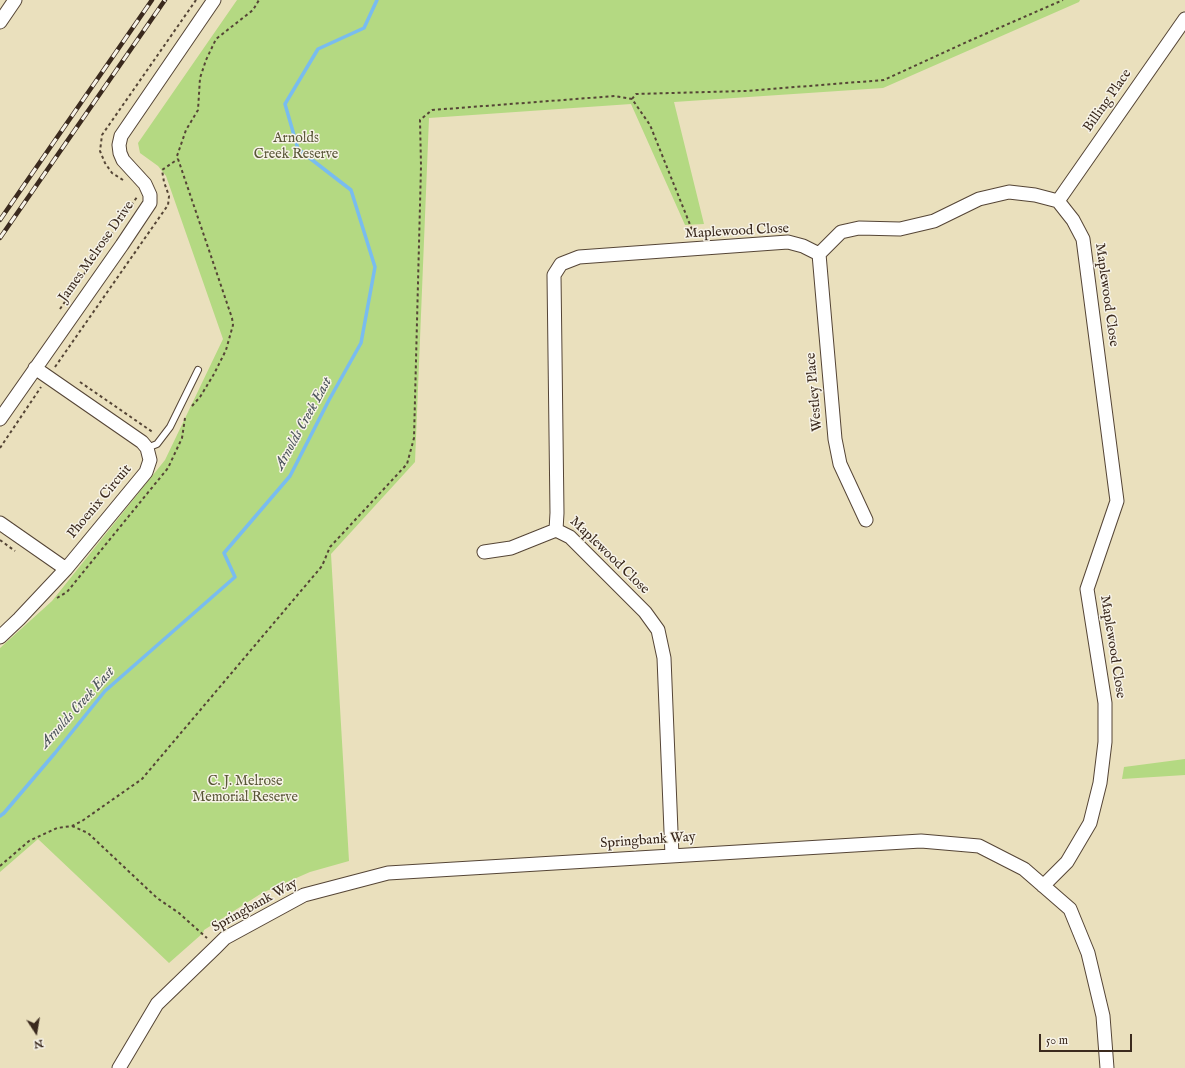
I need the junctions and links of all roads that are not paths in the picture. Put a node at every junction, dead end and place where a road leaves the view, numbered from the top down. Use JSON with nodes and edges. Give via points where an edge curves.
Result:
{"nodes":[{"id":1,"x":16,"y":0,"type":"edge"},
{"id":2,"x":214,"y":0,"type":"edge"},
{"id":3,"x":1185,"y":19,"type":"edge"},
{"id":4,"x":0,"y":22,"type":"edge"},
{"id":5,"x":1058,"y":201,"type":"junction"},
{"id":6,"x":819,"y":254,"type":"junction"},
{"id":7,"x":35,"y":368,"type":"junction"},
{"id":8,"x":198,"y":370,"type":"dead end"},
{"id":9,"x":0,"y":419,"type":"edge"},
{"id":10,"x":148,"y":448,"type":"junction"},
{"id":11,"x":866,"y":520,"type":"dead end"},
{"id":12,"x":0,"y":523,"type":"edge"},
{"id":13,"x":556,"y":530,"type":"junction"},
{"id":14,"x":484,"y":552,"type":"dead end"},
{"id":15,"x":66,"y":569,"type":"junction"},
{"id":16,"x":0,"y":636,"type":"edge"},
{"id":17,"x":672,"y":856,"type":"junction"},
{"id":18,"x":1043,"y":886,"type":"junction"},
{"id":19,"x":119,"y":1068,"type":"edge"},
{"id":20,"x":1107,"y":1068,"type":"edge"}],
"edges":[{"from":1,"to":4,"type":"street"},
{"from":2,"to":7,"type":"street","name":"James Melrose Drive","via":[[121,136],[119,145],[124,160],[145,184],[150,195],[150,203]]},
{"from":3,"to":5,"type":"street","name":"Billing Place"},
{"from":5,"to":6,"type":"street","via":[[1009,192],[979,199],[934,222],[900,229],[859,228],[841,232]]},
{"from":5,"to":18,"type":"street","name":"Maplewood Close","via":[[1073,220],[1083,240],[1117,501],[1087,589],[1105,703],[1105,742],[1100,783],[1090,823],[1067,862]]},
{"from":6,"to":11,"type":"street","name":"Westley Place","via":[[835,438],[840,464]]},
{"from":6,"to":13,"type":"street","name":"Maplewood Close","via":[[788,242],[579,257],[561,264],[554,275]]},
{"from":7,"to":9,"type":"street","name":"James Melrose Drive"},
{"from":7,"to":10,"type":"street"},
{"from":8,"to":10,"type":"lane","via":[[170,427],[157,444]]},
{"from":10,"to":15,"type":"street","name":"Phoenix Circuit","via":[[150,460],[146,472]]},
{"from":12,"to":15,"type":"street"},
{"from":13,"to":14,"type":"street","via":[[511,548]]},
{"from":13,"to":17,"type":"street","name":"Maplewood Close","via":[[570,537],[645,612],[658,630],[664,658]]},
{"from":15,"to":16,"type":"street","name":"Phoenix Circuit","via":[[20,619]]},
{"from":17,"to":18,"type":"street","name":"Springbank Way","via":[[921,840],[979,846],[1024,869]]},
{"from":17,"to":19,"type":"street","name":"Springbank Way","via":[[388,873],[304,895],[225,938],[157,1004]]},
{"from":18,"to":20,"type":"street","name":"Springbank Way","via":[[1070,909],[1088,953],[1103,1016]]}]}
